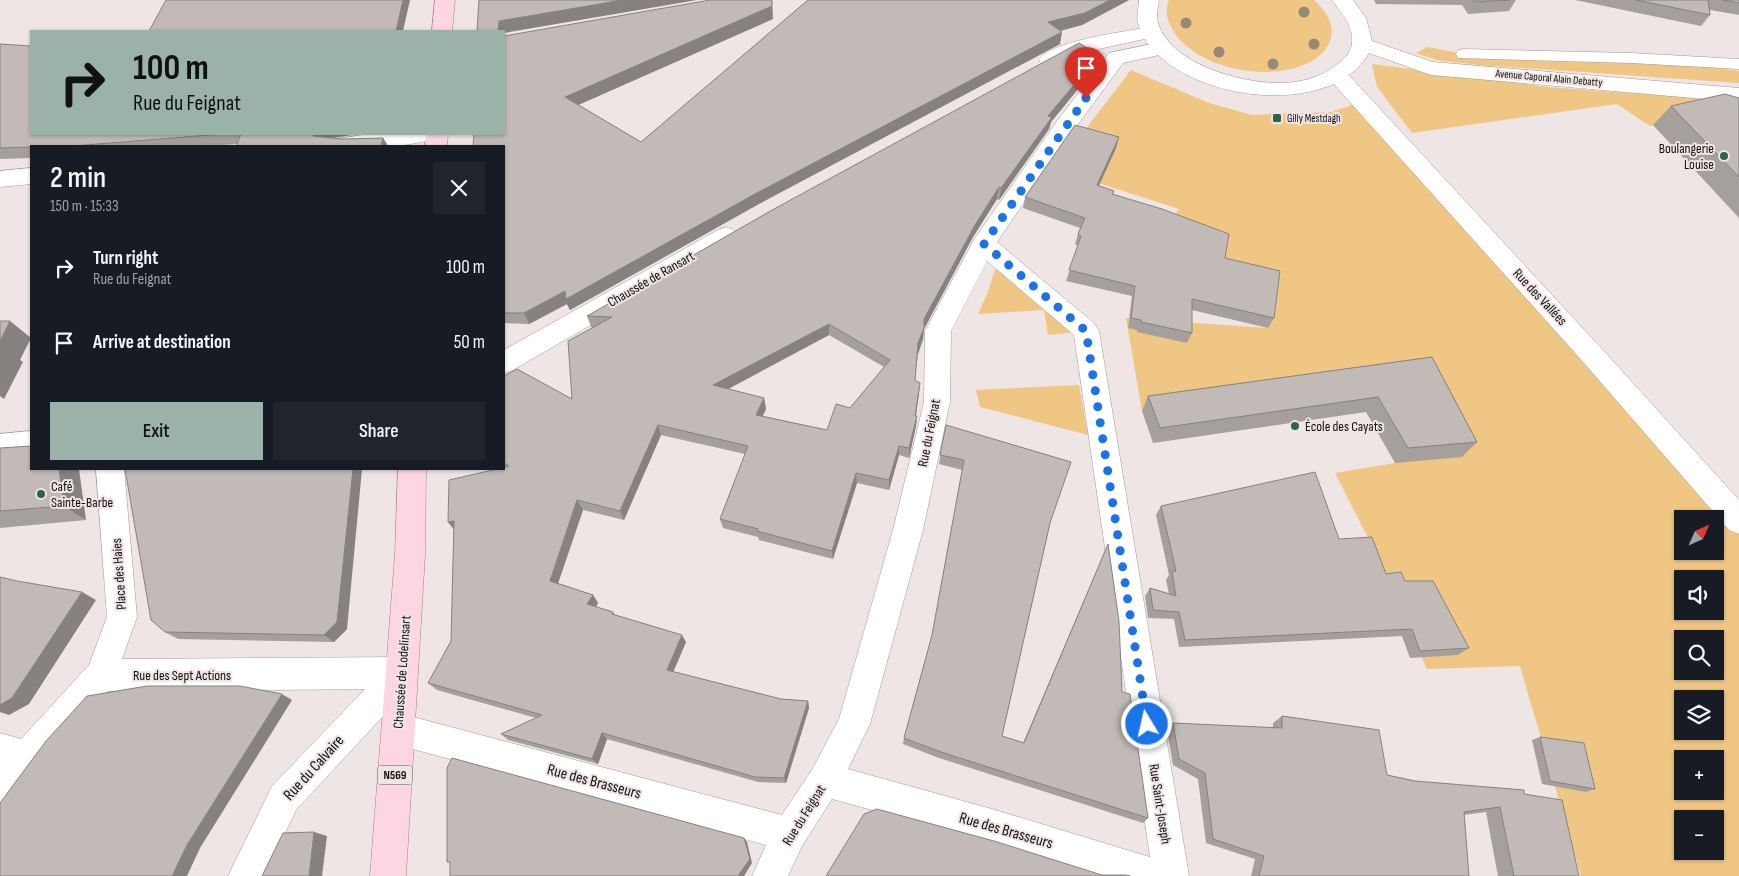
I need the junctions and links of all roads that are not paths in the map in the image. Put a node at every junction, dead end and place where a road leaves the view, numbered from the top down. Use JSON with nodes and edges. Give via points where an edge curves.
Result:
{"nodes":[{"id":1,"x":445,"y":0,"type":"edge"},
{"id":2,"x":1149,"y":0,"type":"edge"},
{"id":3,"x":1342,"y":0,"type":"edge"},
{"id":4,"x":442,"y":30,"type":"edge"},
{"id":5,"x":1156,"y":40,"type":"junction"},
{"id":6,"x":1362,"y":44,"type":"junction"},
{"id":7,"x":1464,"y":54,"type":"dead end"},
{"id":8,"x":1739,"y":64,"type":"edge"},
{"id":9,"x":1030,"y":71,"type":"edge"},
{"id":10,"x":1338,"y":76,"type":"junction"},
{"id":11,"x":1739,"y":95,"type":"edge"},
{"id":12,"x":418,"y":135,"type":"edge"},
{"id":13,"x":340,"y":145,"type":"edge"},
{"id":14,"x":30,"y":176,"type":"edge"},
{"id":15,"x":0,"y":179,"type":"edge"},
{"id":16,"x":741,"y":228,"type":"edge"},
{"id":17,"x":984,"y":244,"type":"junction"},
{"id":18,"x":505,"y":362,"type":"edge"},
{"id":19,"x":30,"y":443,"type":"edge"},
{"id":20,"x":0,"y":446,"type":"edge"},
{"id":21,"x":110,"y":470,"type":"edge"},
{"id":22,"x":412,"y":470,"type":"edge"},
{"id":23,"x":1739,"y":521,"type":"edge"},
{"id":24,"x":402,"y":673,"type":"junction"},
{"id":25,"x":101,"y":675,"type":"junction"},
{"id":26,"x":398,"y":729,"type":"junction"},
{"id":27,"x":13,"y":754,"type":"edge"},
{"id":28,"x":825,"y":780,"type":"junction"},
{"id":29,"x":0,"y":792,"type":"edge"},
{"id":30,"x":790,"y":834,"type":"junction"},
{"id":31,"x":246,"y":876,"type":"edge"},
{"id":32,"x":388,"y":876,"type":"edge"},
{"id":33,"x":770,"y":876,"type":"edge"},
{"id":34,"x":1156,"y":876,"type":"edge"},
{"id":35,"x":1171,"y":876,"type":"edge"}],
"edges":[{"from":1,"to":4,"type":"main road"},
{"from":2,"to":5,"type":"street","via":[[1146,9]]},
{"from":3,"to":6,"type":"street","via":[[1360,24]]},
{"from":5,"to":9,"type":"street","via":[[1070,49]]},
{"from":5,"to":10,"type":"street","via":[[1178,61],[1208,76],[1242,86],[1286,89],[1312,86]]},
{"from":5,"to":17,"type":"street","name":"Rue du Feignat","via":[[1116,58]]},
{"from":6,"to":10,"type":"street","via":[[1355,61]]},
{"from":6,"to":11,"type":"street","name":"Avenue Caporal Alain Debatty","via":[[1432,68]]},
{"from":7,"to":8,"type":"lane"},
{"from":10,"to":23,"type":"street","name":"Rue des Vallées"},
{"from":12,"to":13,"type":"street"},
{"from":14,"to":15,"type":"street"},
{"from":16,"to":18,"type":"street","name":"Chaussée de Ransart"},
{"from":17,"to":28,"type":"street","name":"Rue du Feignat","via":[[938,331],[937,402],[908,530],[854,724]]},
{"from":17,"to":35,"type":"street","name":"Rue Saint-Joseph","via":[[1086,331]]},
{"from":19,"to":20,"type":"street"},
{"from":21,"to":25,"type":"street","name":"Place des Haies","via":[[122,617]]},
{"from":22,"to":24,"type":"main road","name":"Chaussée de Lodelinsart","number":"N569"},
{"from":24,"to":25,"type":"street","name":"Rue des Sept Actions"},
{"from":24,"to":26,"type":"main road","name":"Chaussée de Lodelinsart","number":"N569"},
{"from":24,"to":31,"type":"street","name":"Rue du Calvaire","via":[[284,798]]},
{"from":25,"to":27,"type":"street"},
{"from":26,"to":30,"type":"street","name":"Rue des Brasseurs"},
{"from":26,"to":32,"type":"main road","name":"Chaussée de Lodelinsart","number":"N569"},
{"from":27,"to":29,"type":"street"},
{"from":28,"to":30,"type":"street","name":"Rue du Feignat"},
{"from":28,"to":34,"type":"street","name":"Rue des Brasseurs"},
{"from":30,"to":33,"type":"street","name":"Rue du Feignat"}]}
